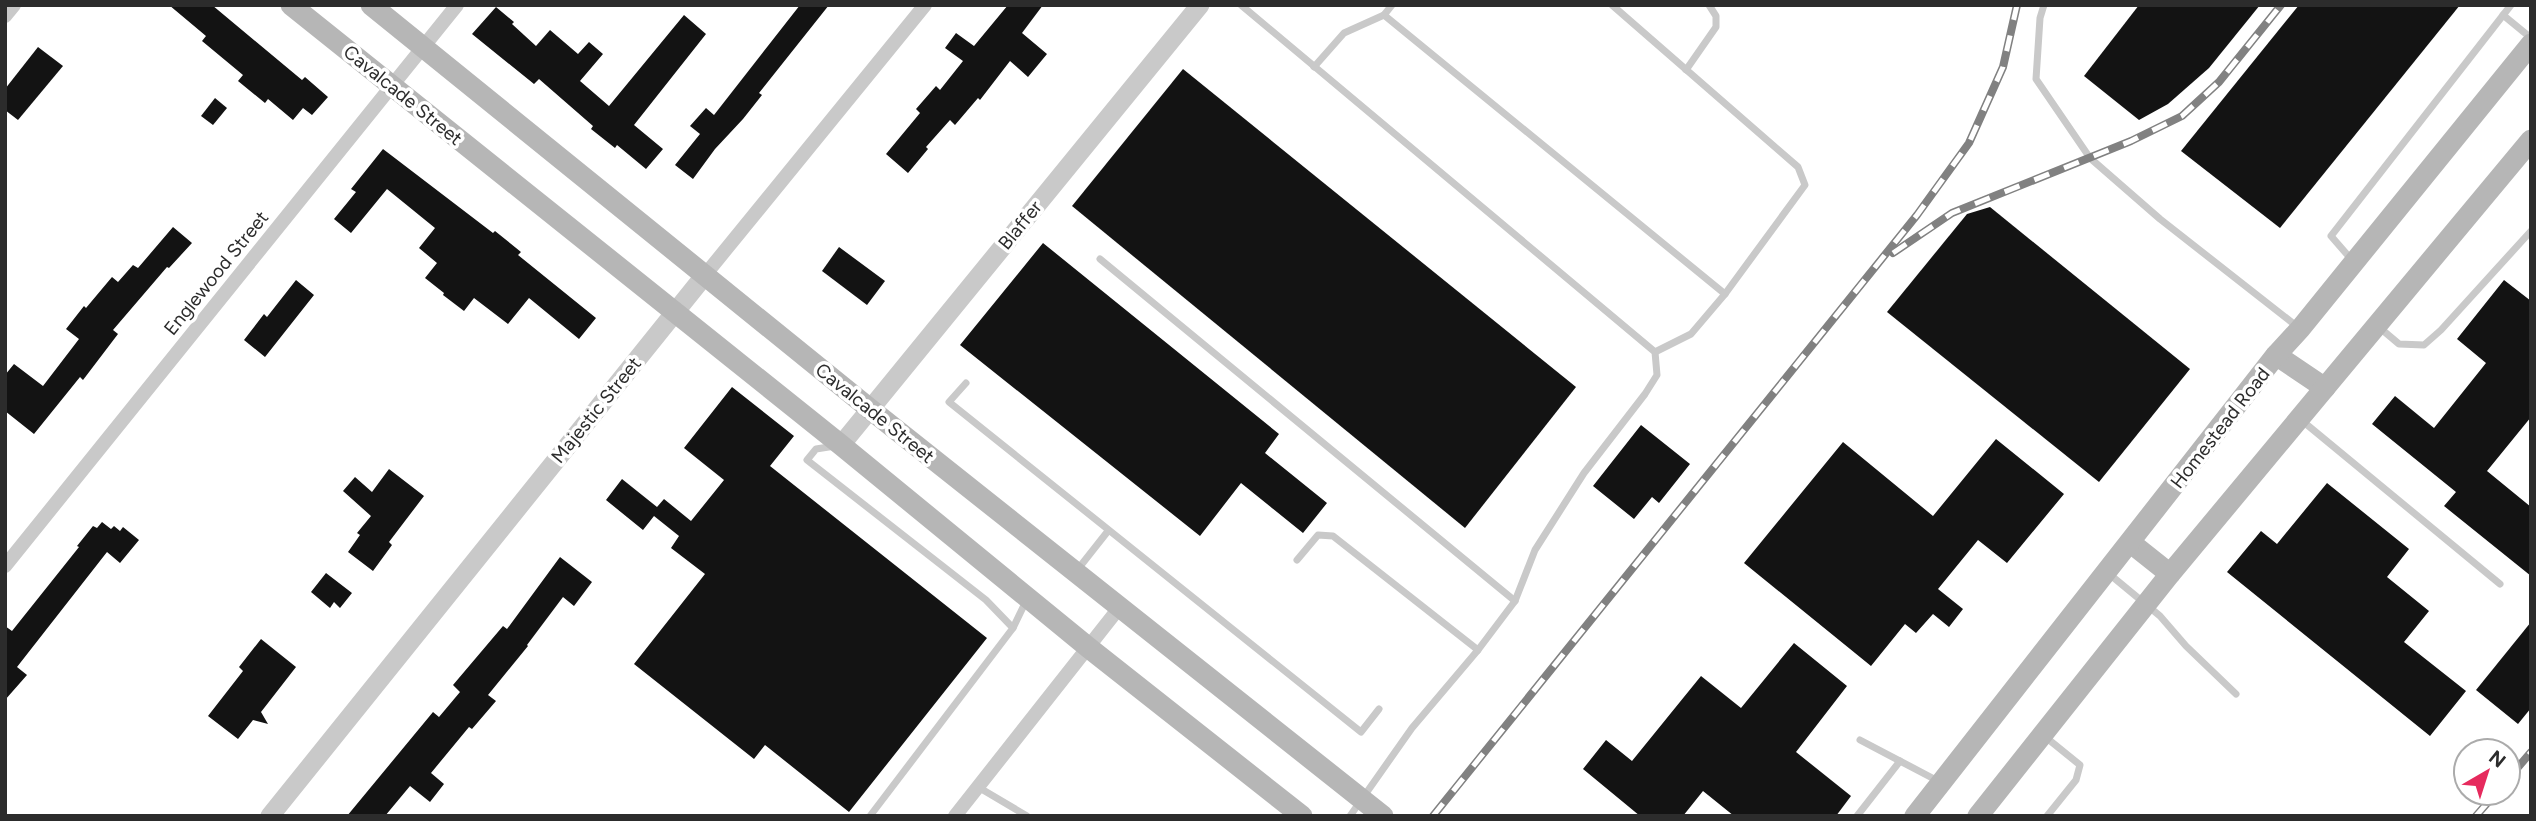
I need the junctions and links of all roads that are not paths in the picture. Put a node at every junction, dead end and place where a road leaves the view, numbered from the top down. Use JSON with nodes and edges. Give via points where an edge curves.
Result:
{"nodes":[{"id":1,"x":14,"y":5,"type":"edge"},
{"id":2,"x":291,"y":5,"type":"edge"},
{"id":3,"x":372,"y":5,"type":"edge"},
{"id":4,"x":457,"y":5,"type":"edge"},
{"id":5,"x":925,"y":5,"type":"edge"},
{"id":6,"x":1200,"y":5,"type":"edge"},
{"id":7,"x":1241,"y":5,"type":"edge"},
{"id":8,"x":1392,"y":5,"type":"edge"},
{"id":9,"x":1612,"y":5,"type":"edge"},
{"id":10,"x":1709,"y":5,"type":"edge"},
{"id":11,"x":2044,"y":5,"type":"edge"},
{"id":12,"x":2511,"y":5,"type":"edge"},
{"id":13,"x":1384,"y":15,"type":"junction"},
{"id":14,"x":2503,"y":15,"type":"junction"},
{"id":15,"x":5,"y":16,"type":"edge"},
{"id":16,"x":2531,"y":38,"type":"edge"},
{"id":17,"x":2531,"y":44,"type":"edge"},
{"id":18,"x":424,"y":48,"type":"junction"},
{"id":19,"x":1314,"y":67,"type":"junction"},
{"id":20,"x":1686,"y":70,"type":"junction"},
{"id":21,"x":392,"y":86,"type":"junction"},
{"id":22,"x":2531,"y":140,"type":"edge"},
{"id":23,"x":2531,"y":231,"type":"edge"},
{"id":24,"x":1100,"y":259,"type":"dead end"},
{"id":25,"x":2354,"y":262,"type":"junction"},
{"id":26,"x":705,"y":275,"type":"junction"},
{"id":27,"x":1725,"y":294,"type":"junction"},
{"id":28,"x":674,"y":313,"type":"junction"},
{"id":29,"x":2377,"y":326,"type":"junction"},
{"id":30,"x":2300,"y":329,"type":"junction"},
{"id":31,"x":1655,"y":352,"type":"junction"},
{"id":32,"x":2276,"y":355,"type":"junction"},
{"id":33,"x":966,"y":383,"type":"dead end"},
{"id":34,"x":2325,"y":388,"type":"junction"},
{"id":35,"x":870,"y":409,"type":"junction"},
{"id":36,"x":2300,"y":418,"type":"junction"},
{"id":37,"x":841,"y":445,"type":"junction"},
{"id":38,"x":1108,"y":531,"type":"junction"},
{"id":39,"x":2131,"y":543,"type":"junction"},
{"id":40,"x":1297,"y":560,"type":"dead end"},
{"id":41,"x":5,"y":566,"type":"edge"},
{"id":42,"x":1075,"y":572,"type":"junction"},
{"id":43,"x":2108,"y":572,"type":"junction"},
{"id":44,"x":2170,"y":575,"type":"junction"},
{"id":45,"x":2500,"y":584,"type":"dead end"},
{"id":46,"x":1028,"y":597,"type":"junction"},
{"id":47,"x":1515,"y":601,"type":"junction"},
{"id":48,"x":2147,"y":604,"type":"junction"},
{"id":49,"x":1119,"y":608,"type":"junction"},
{"id":50,"x":1013,"y":628,"type":"junction"},
{"id":51,"x":1089,"y":648,"type":"junction"},
{"id":52,"x":1478,"y":650,"type":"junction"},
{"id":53,"x":2236,"y":694,"type":"dead end"},
{"id":54,"x":1379,"y":709,"type":"dead end"},
{"id":55,"x":2043,"y":734,"type":"junction"},
{"id":56,"x":1860,"y":740,"type":"dead end"},
{"id":57,"x":1900,"y":761,"type":"junction"},
{"id":58,"x":1941,"y":783,"type":"junction"},
{"id":59,"x":978,"y":788,"type":"junction"},
{"id":60,"x":1356,"y":808,"type":"edge"},
{"id":61,"x":1917,"y":815,"type":"edge"},
{"id":62,"x":270,"y":816,"type":"edge"},
{"id":63,"x":870,"y":816,"type":"edge"},
{"id":64,"x":955,"y":816,"type":"edge"},
{"id":65,"x":1027,"y":816,"type":"edge"},
{"id":66,"x":1302,"y":816,"type":"edge"},
{"id":67,"x":1383,"y":816,"type":"edge"},
{"id":68,"x":1857,"y":816,"type":"edge"},
{"id":69,"x":1978,"y":816,"type":"edge"},
{"id":70,"x":2047,"y":816,"type":"edge"}],
"edges":[{"from":1,"to":15,"type":"street"},
{"from":2,"to":21,"type":"main road","name":"Cavalcade Street"},
{"from":3,"to":18,"type":"main road","name":"Cavalcade Street"},
{"from":4,"to":18,"type":"street","name":"Englewood Street"},
{"from":5,"to":26,"type":"street","name":"Majestic Street"},
{"from":6,"to":35,"type":"street","name":"Blaffer"},
{"from":7,"to":19,"type":"lane"},
{"from":8,"to":13,"type":"lane"},
{"from":9,"to":20,"type":"lane"},
{"from":10,"to":20,"type":"lane","via":[[1716,27]]},
{"from":11,"to":30,"type":"lane","via":[[2036,79],[2090,158]]},
{"from":12,"to":14,"type":"lane"},
{"from":13,"to":19,"type":"lane","via":[[1344,33]]},
{"from":13,"to":27,"type":"lane"},
{"from":14,"to":16,"type":"lane"},
{"from":14,"to":25,"type":"lane","via":[[2331,236]]},
{"from":17,"to":25,"type":"main road","name":"Homestead Road"},
{"from":18,"to":21,"type":"street","name":"Englewood Street"},
{"from":18,"to":26,"type":"main road","name":"Cavalcade Street"},
{"from":19,"to":31,"type":"lane"},
{"from":20,"to":27,"type":"lane","via":[[1798,167],[1805,185]]},
{"from":21,"to":28,"type":"main road","name":"Cavalcade Street"},
{"from":21,"to":41,"type":"street","name":"Englewood Street"},
{"from":22,"to":29,"type":"main road"},
{"from":23,"to":29,"type":"lane","via":[[2424,345],[2399,344]]},
{"from":24,"to":47,"type":"lane"},
{"from":25,"to":30,"type":"main road","name":"Homestead Road"},
{"from":26,"to":28,"type":"street","name":"Majestic Street"},
{"from":26,"to":35,"type":"main road","name":"Cavalcade Street"},
{"from":27,"to":31,"type":"lane","via":[[1690,334]]},
{"from":28,"to":37,"type":"main road","name":"Cavalcade Street"},
{"from":28,"to":62,"type":"street","name":"Majestic Street"},
{"from":29,"to":34,"type":"main road"},
{"from":30,"to":32,"type":"main road","name":"Homestead Road"},
{"from":31,"to":47,"type":"lane","via":[[1657,375],[1584,473],[1535,550]]},
{"from":32,"to":34,"type":"main road"},
{"from":32,"to":39,"type":"main road","name":"Homestead Road"},
{"from":33,"to":38,"type":"lane","via":[[949,402]]},
{"from":34,"to":36,"type":"main road"},
{"from":35,"to":37,"type":"street","name":"Blaffer"},
{"from":35,"to":42,"type":"main road","name":"Cavalcade Street"},
{"from":36,"to":44,"type":"main road"},
{"from":36,"to":45,"type":"lane"},
{"from":37,"to":46,"type":"main road","name":"Cavalcade Street"},
{"from":37,"to":50,"type":"lane","via":[[816,449],[807,460],[986,600]]},
{"from":38,"to":42,"type":"lane"},
{"from":38,"to":54,"type":"lane","via":[[1361,732]]},
{"from":39,"to":43,"type":"main road","name":"Homestead Road"},
{"from":39,"to":44,"type":"main road"},
{"from":40,"to":52,"type":"lane","via":[[1318,534],[1333,536]]},
{"from":42,"to":49,"type":"main road","name":"Cavalcade Street"},
{"from":43,"to":48,"type":"lane"},
{"from":43,"to":58,"type":"main road","name":"Homestead Road"},
{"from":44,"to":48,"type":"main road"},
{"from":46,"to":50,"type":"lane"},
{"from":46,"to":51,"type":"main road","name":"Cavalcade Street"},
{"from":47,"to":52,"type":"lane"},
{"from":48,"to":53,"type":"lane"},
{"from":48,"to":55,"type":"main road"},
{"from":49,"to":51,"type":"street"},
{"from":49,"to":60,"type":"main road","name":"Cavalcade Street"},
{"from":50,"to":63,"type":"lane"},
{"from":51,"to":59,"type":"street"},
{"from":51,"to":66,"type":"main road","name":"Cavalcade Street"},
{"from":52,"to":60,"type":"lane","via":[[1412,728]]},
{"from":55,"to":69,"type":"main road"},
{"from":55,"to":70,"type":"lane","via":[[2080,765],[2076,780]]},
{"from":56,"to":57,"type":"lane"},
{"from":57,"to":58,"type":"lane"},
{"from":57,"to":68,"type":"lane"},
{"from":58,"to":61,"type":"main road","name":"Homestead Road"},
{"from":59,"to":64,"type":"street"},
{"from":59,"to":65,"type":"lane"},
{"from":60,"to":67,"type":"main road","name":"Cavalcade Street"}]}
